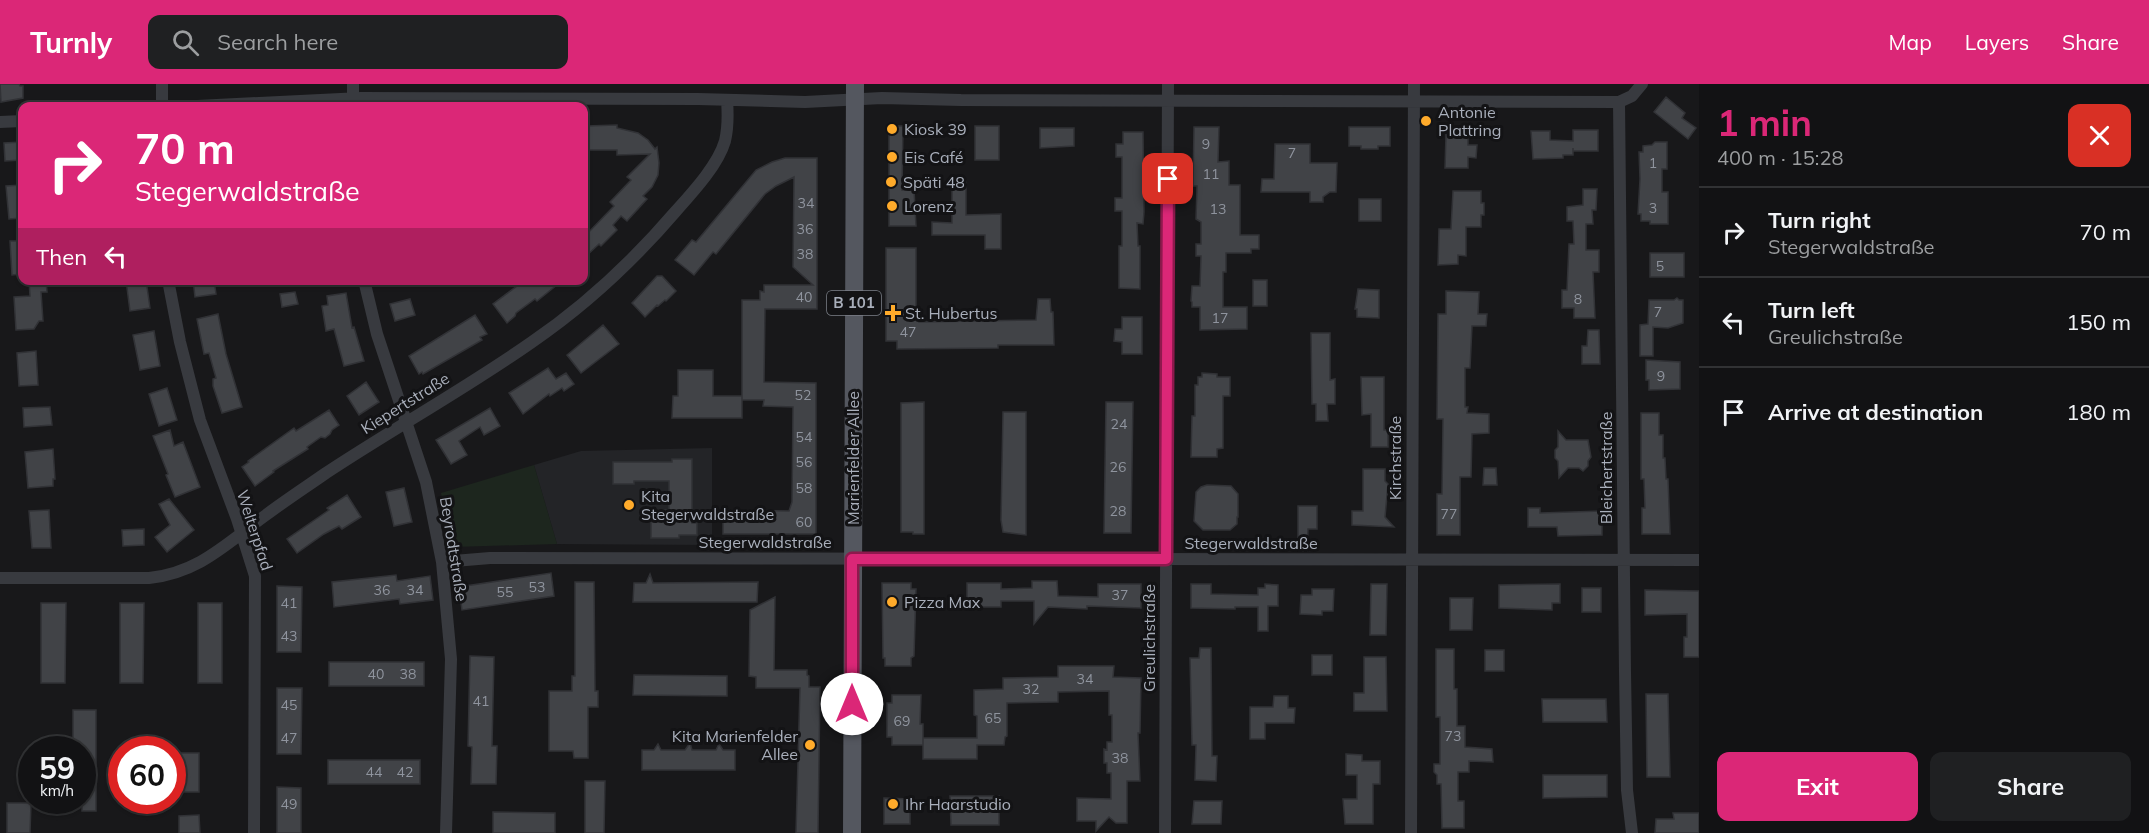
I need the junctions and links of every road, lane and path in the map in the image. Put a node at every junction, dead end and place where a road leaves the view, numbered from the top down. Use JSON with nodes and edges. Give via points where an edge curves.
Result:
{"nodes":[{"id":1,"x":162,"y":84,"type":"edge"},
{"id":2,"x":353,"y":84,"type":"edge"},
{"id":3,"x":1168,"y":84,"type":"edge"},
{"id":4,"x":1414,"y":84,"type":"edge"},
{"id":5,"x":1642,"y":84,"type":"edge"},
{"id":6,"x":855,"y":92,"type":"edge"},
{"id":7,"x":727,"y":100,"type":"junction"},
{"id":8,"x":1168,"y":101,"type":"junction"},
{"id":9,"x":1414,"y":101,"type":"junction"},
{"id":10,"x":162,"y":102,"type":"edge"},
{"id":11,"x":353,"y":102,"type":"edge"},
{"id":12,"x":372,"y":102,"type":"edge"},
{"id":13,"x":1620,"y":102,"type":"junction"},
{"id":14,"x":18,"y":121,"type":"edge"},
{"id":15,"x":0,"y":122,"type":"edge"},
{"id":16,"x":169,"y":285,"type":"edge"},
{"id":17,"x":365,"y":285,"type":"edge"},
{"id":18,"x":407,"y":421,"type":"junction"},
{"id":19,"x":242,"y":533,"type":"junction"},
{"id":20,"x":852,"y":559,"type":"junction"},
{"id":21,"x":1166,"y":559,"type":"junction"},
{"id":22,"x":1412,"y":559,"type":"junction"},
{"id":23,"x":1623,"y":560,"type":"junction"},
{"id":24,"x":1699,"y":560,"type":"edge"},
{"id":25,"x":442,"y":562,"type":"junction"},
{"id":26,"x":0,"y":578,"type":"edge"},
{"id":27,"x":254,"y":833,"type":"edge"},
{"id":28,"x":446,"y":833,"type":"edge"},
{"id":29,"x":852,"y":833,"type":"edge"},
{"id":30,"x":1165,"y":833,"type":"edge"},
{"id":31,"x":1411,"y":833,"type":"edge"},
{"id":32,"x":1632,"y":833,"type":"edge"}],
"edges":[{"from":1,"to":10,"type":"street"},
{"from":2,"to":11,"type":"street"},
{"from":3,"to":8,"type":"street","name":"Greulichstraße"},
{"from":4,"to":9,"type":"street","name":"Kirchstraße"},
{"from":5,"to":13,"type":"street"},
{"from":6,"to":7,"type":"street","via":[[805,102]]},
{"from":6,"to":8,"type":"street","via":[[961,100]]},
{"from":6,"to":20,"type":"main road","name":"Marienfelder Allee","number":"B 101"},
{"from":7,"to":12,"type":"street","via":[[561,92]]},
{"from":7,"to":18,"type":"street","name":"Kiepertstraße","via":[[725,142],[714,162],[694,190],[628,262],[534,341]]},
{"from":8,"to":9,"type":"street"},
{"from":8,"to":21,"type":"street","name":"Greulichstraße"},
{"from":9,"to":13,"type":"street"},
{"from":9,"to":22,"type":"street","name":"Kirchstraße"},
{"from":13,"to":23,"type":"street","name":"Bleichertstraße"},
{"from":14,"to":15,"type":"street"},
{"from":16,"to":19,"type":"street","name":"Welterpfad","via":[[200,420]]},
{"from":17,"to":18,"type":"street","name":"Beyrodtstraße","via":[[377,334]]},
{"from":18,"to":19,"type":"street","name":"Kiepertstraße"},
{"from":18,"to":25,"type":"street","name":"Beyrodtstraße","via":[[426,482]]},
{"from":19,"to":26,"type":"street","name":"Kiepertstraße","via":[[199,564],[167,576]]},
{"from":19,"to":27,"type":"street","name":"Welterpfad","via":[[256,586]]},
{"from":20,"to":21,"type":"street","name":"Stegerwaldstraße"},
{"from":20,"to":25,"type":"street","name":"Stegerwaldstraße","via":[[490,558]]},
{"from":20,"to":29,"type":"main road","name":"Marienfelder Allee","number":"B 101"},
{"from":21,"to":22,"type":"street","name":"Stegerwaldstraße"},
{"from":21,"to":30,"type":"street","name":"Greulichstraße"},
{"from":22,"to":23,"type":"street","name":"Stegerwaldstraße"},
{"from":22,"to":31,"type":"street","name":"Kirchstraße"},
{"from":23,"to":24,"type":"street","name":"Stegerwaldstraße"},
{"from":23,"to":32,"type":"street","name":"Bleichertstraße","via":[[1627,790]]},
{"from":25,"to":28,"type":"street","name":"Beyrodtstraße","via":[[451,659]]}]}
